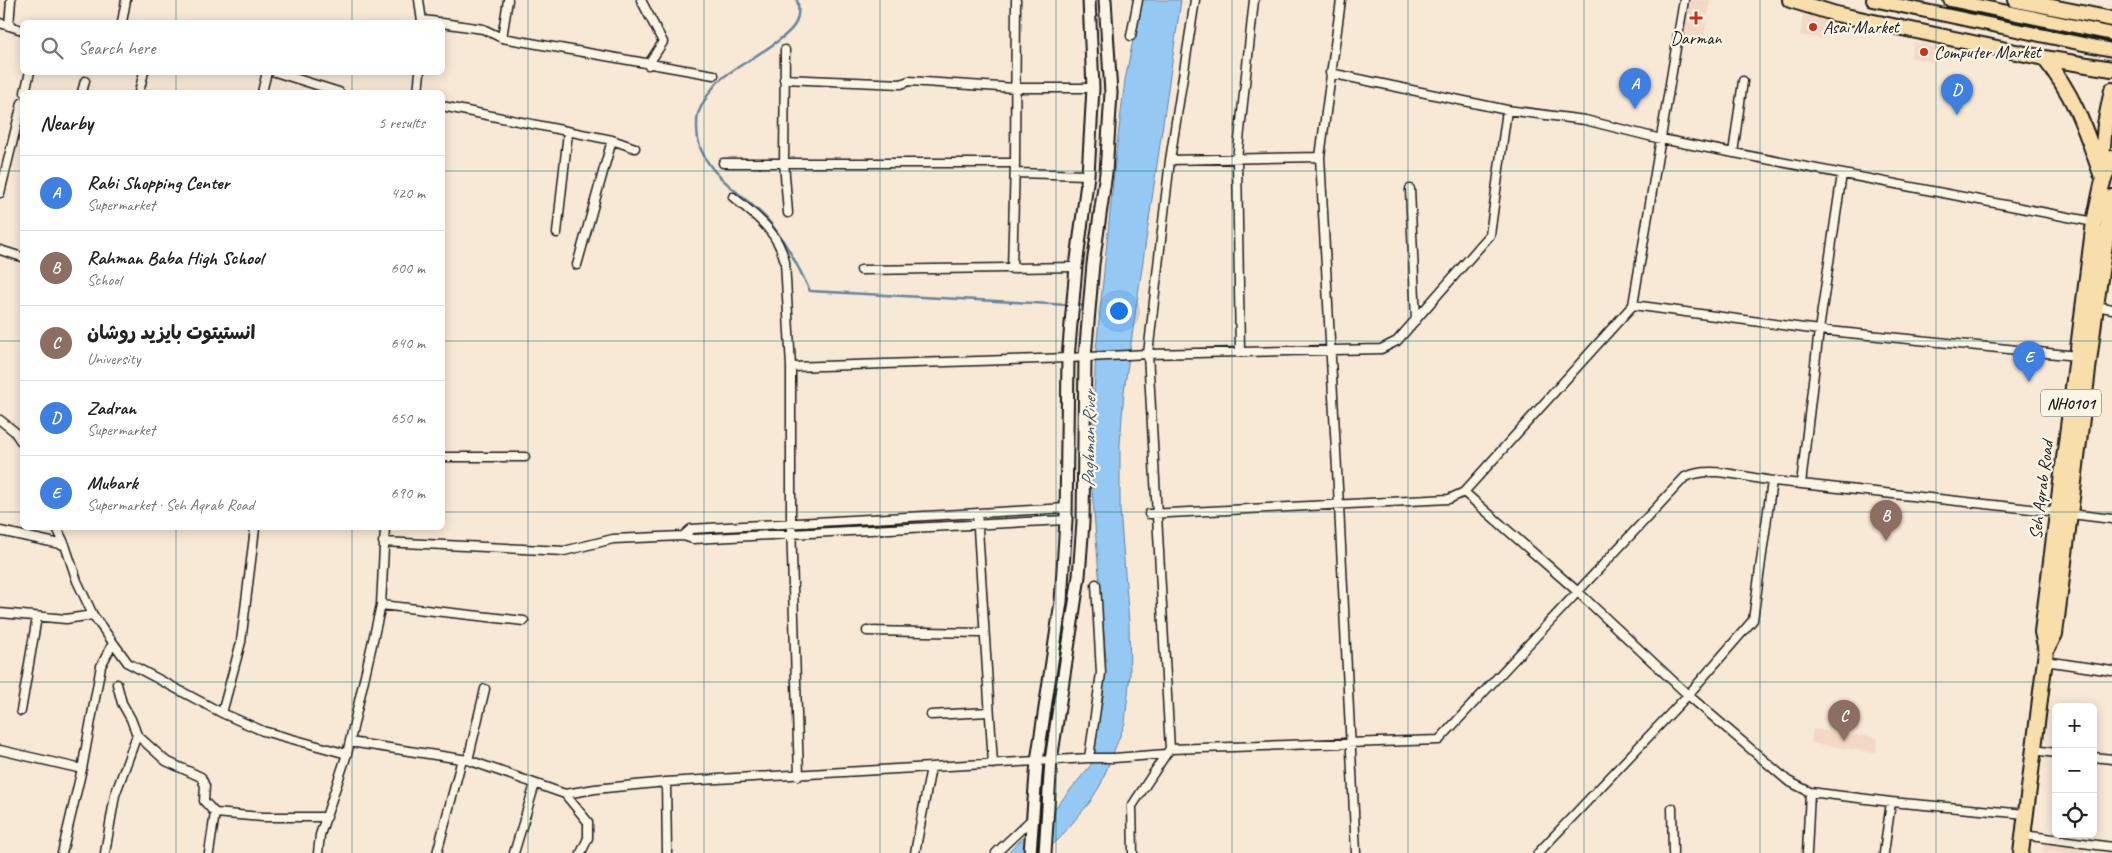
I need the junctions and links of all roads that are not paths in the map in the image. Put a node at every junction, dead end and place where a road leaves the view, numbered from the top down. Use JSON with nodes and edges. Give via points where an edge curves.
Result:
{"nodes":[{"id":1,"x":11,"y":0,"type":"edge"},
{"id":2,"x":126,"y":0,"type":"edge"},
{"id":3,"x":419,"y":0,"type":"edge"},
{"id":4,"x":508,"y":0,"type":"edge"},
{"id":5,"x":641,"y":0,"type":"edge"},
{"id":6,"x":1016,"y":0,"type":"edge"},
{"id":7,"x":1088,"y":0,"type":"edge"},
{"id":8,"x":1105,"y":0,"type":"edge"},
{"id":9,"x":1138,"y":0,"type":"edge"},
{"id":10,"x":1195,"y":0,"type":"edge"},
{"id":11,"x":1254,"y":0,"type":"edge"},
{"id":12,"x":1341,"y":0,"type":"edge"},
{"id":13,"x":1684,"y":0,"type":"edge"},
{"id":14,"x":1790,"y":0,"type":"edge"},
{"id":15,"x":1873,"y":0,"type":"edge"},
{"id":16,"x":1950,"y":0,"type":"edge"},
{"id":17,"x":2016,"y":0,"type":"edge"},
{"id":18,"x":2112,"y":19,"type":"edge"},
{"id":19,"x":122,"y":20,"type":"edge"},
{"id":20,"x":422,"y":20,"type":"edge"},
{"id":21,"x":0,"y":23,"type":"edge"},
{"id":22,"x":445,"y":24,"type":"edge"},
{"id":23,"x":9,"y":26,"type":"junction"},
{"id":24,"x":20,"y":29,"type":"edge"},
{"id":25,"x":2112,"y":34,"type":"edge"},
{"id":26,"x":1132,"y":36,"type":"dead end"},
{"id":27,"x":502,"y":38,"type":"junction"},
{"id":28,"x":785,"y":50,"type":"dead end"},
{"id":29,"x":2112,"y":50,"type":"edge"},
{"id":30,"x":2044,"y":58,"type":"junction"},
{"id":31,"x":648,"y":65,"type":"junction"},
{"id":32,"x":2112,"y":69,"type":"edge"},
{"id":33,"x":1330,"y":74,"type":"junction"},
{"id":34,"x":29,"y":75,"type":"edge"},
{"id":35,"x":143,"y":75,"type":"edge"},
{"id":36,"x":266,"y":75,"type":"edge"},
{"id":37,"x":285,"y":75,"type":"edge"},
{"id":38,"x":420,"y":75,"type":"edge"},
{"id":39,"x":714,"y":75,"type":"dead end"},
{"id":40,"x":784,"y":79,"type":"junction"},
{"id":41,"x":85,"y":81,"type":"dead end"},
{"id":42,"x":1744,"y":81,"type":"dead end"},
{"id":43,"x":1015,"y":88,"type":"junction"},
{"id":44,"x":1093,"y":88,"type":"junction"},
{"id":45,"x":26,"y":90,"type":"edge"},
{"id":46,"x":83,"y":90,"type":"edge"},
{"id":47,"x":139,"y":90,"type":"edge"},
{"id":48,"x":262,"y":90,"type":"edge"},
{"id":49,"x":333,"y":90,"type":"edge"},
{"id":50,"x":418,"y":90,"type":"edge"},
{"id":51,"x":2112,"y":90,"type":"edge"},
{"id":52,"x":445,"y":107,"type":"edge"},
{"id":53,"x":1507,"y":110,"type":"junction"},
{"id":54,"x":20,"y":111,"type":"edge"},
{"id":55,"x":568,"y":132,"type":"junction"},
{"id":56,"x":1661,"y":139,"type":"junction"},
{"id":57,"x":612,"y":140,"type":"junction"},
{"id":58,"x":635,"y":148,"type":"dead end"},
{"id":59,"x":1733,"y":153,"type":"junction"},
{"id":60,"x":1320,"y":157,"type":"junction"},
{"id":61,"x":2112,"y":158,"type":"edge"},
{"id":62,"x":1237,"y":159,"type":"junction"},
{"id":63,"x":1170,"y":160,"type":"junction"},
{"id":64,"x":1015,"y":162,"type":"junction"},
{"id":65,"x":722,"y":163,"type":"dead end"},
{"id":66,"x":784,"y":163,"type":"junction"},
{"id":67,"x":1015,"y":173,"type":"junction"},
{"id":68,"x":1088,"y":174,"type":"junction"},
{"id":69,"x":1842,"y":174,"type":"junction"},
{"id":70,"x":2101,"y":180,"type":"junction"},
{"id":71,"x":1410,"y":188,"type":"dead end"},
{"id":72,"x":0,"y":193,"type":"edge"},
{"id":73,"x":733,"y":197,"type":"dead end"},
{"id":74,"x":2112,"y":198,"type":"edge"},
{"id":75,"x":788,"y":213,"type":"dead end"},
{"id":76,"x":2094,"y":222,"type":"junction"},
{"id":77,"x":558,"y":233,"type":"dead end"},
{"id":78,"x":0,"y":250,"type":"edge"},
{"id":79,"x":20,"y":256,"type":"edge"},
{"id":80,"x":577,"y":265,"type":"dead end"},
{"id":81,"x":1076,"y":267,"type":"junction"},
{"id":82,"x":1012,"y":269,"type":"junction"},
{"id":83,"x":861,"y":270,"type":"dead end"},
{"id":84,"x":1634,"y":305,"type":"junction"},
{"id":85,"x":2096,"y":306,"type":"junction"},
{"id":86,"x":2112,"y":308,"type":"edge"},
{"id":87,"x":1416,"y":320,"type":"junction"},
{"id":88,"x":1819,"y":330,"type":"junction"},
{"id":89,"x":1331,"y":351,"type":"junction"},
{"id":90,"x":1240,"y":352,"type":"junction"},
{"id":91,"x":1148,"y":354,"type":"junction"},
{"id":92,"x":2077,"y":356,"type":"junction"},
{"id":93,"x":1085,"y":357,"type":"junction"},
{"id":94,"x":1068,"y":358,"type":"junction"},
{"id":95,"x":791,"y":368,"type":"junction"},
{"id":96,"x":0,"y":420,"type":"edge"},
{"id":97,"x":20,"y":440,"type":"edge"},
{"id":98,"x":445,"y":457,"type":"edge"},
{"id":99,"x":525,"y":457,"type":"dead end"},
{"id":100,"x":1772,"y":481,"type":"junction"},
{"id":101,"x":1801,"y":484,"type":"junction"},
{"id":102,"x":1464,"y":492,"type":"junction"},
{"id":103,"x":1339,"y":506,"type":"junction"},
{"id":104,"x":1066,"y":508,"type":"junction"},
{"id":105,"x":977,"y":513,"type":"junction"},
{"id":106,"x":1159,"y":513,"type":"junction"},
{"id":107,"x":2064,"y":513,"type":"junction"},
{"id":108,"x":1149,"y":514,"type":"dead end"},
{"id":109,"x":2112,"y":519,"type":"edge"},
{"id":110,"x":1066,"y":520,"type":"junction"},
{"id":111,"x":791,"y":524,"type":"junction"},
{"id":112,"x":978,"y":526,"type":"junction"},
{"id":113,"x":58,"y":530,"type":"edge"},
{"id":114,"x":255,"y":530,"type":"edge"},
{"id":115,"x":384,"y":530,"type":"edge"},
{"id":116,"x":0,"y":531,"type":"edge"},
{"id":117,"x":792,"y":535,"type":"junction"},
{"id":118,"x":683,"y":536,"type":"junction"},
{"id":119,"x":383,"y":542,"type":"junction"},
{"id":120,"x":65,"y":545,"type":"junction"},
{"id":121,"x":1096,"y":584,"type":"dead end"},
{"id":122,"x":1578,"y":592,"type":"junction"},
{"id":123,"x":381,"y":605,"type":"junction"},
{"id":124,"x":0,"y":613,"type":"edge"},
{"id":125,"x":93,"y":615,"type":"junction"},
{"id":126,"x":37,"y":617,"type":"junction"},
{"id":127,"x":524,"y":621,"type":"dead end"},
{"id":128,"x":867,"y":631,"type":"dead end"},
{"id":129,"x":983,"y":633,"type":"junction"},
{"id":130,"x":113,"y":643,"type":"junction"},
{"id":131,"x":2045,"y":656,"type":"junction"},
{"id":132,"x":2112,"y":671,"type":"edge"},
{"id":133,"x":118,"y":684,"type":"dead end"},
{"id":134,"x":484,"y":689,"type":"dead end"},
{"id":135,"x":1688,"y":695,"type":"junction"},
{"id":136,"x":21,"y":711,"type":"dead end"},
{"id":137,"x":989,"y":712,"type":"junction"},
{"id":138,"x":222,"y":713,"type":"junction"},
{"id":139,"x":931,"y":715,"type":"dead end"},
{"id":140,"x":136,"y":735,"type":"junction"},
{"id":141,"x":350,"y":742,"type":"junction"},
{"id":142,"x":1350,"y":742,"type":"junction"},
{"id":143,"x":0,"y":750,"type":"edge"},
{"id":144,"x":2034,"y":750,"type":"junction"},
{"id":145,"x":1168,"y":751,"type":"junction"},
{"id":146,"x":2052,"y":752,"type":"edge"},
{"id":147,"x":347,"y":754,"type":"junction"},
{"id":148,"x":2097,"y":757,"type":"edge"},
{"id":149,"x":1090,"y":758,"type":"junction"},
{"id":150,"x":465,"y":759,"type":"junction"},
{"id":151,"x":2112,"y":759,"type":"edge"},
{"id":152,"x":1051,"y":760,"type":"junction"},
{"id":153,"x":1037,"y":761,"type":"junction"},
{"id":154,"x":993,"y":764,"type":"junction"},
{"id":155,"x":931,"y":767,"type":"junction"},
{"id":156,"x":82,"y":769,"type":"junction"},
{"id":157,"x":799,"y":776,"type":"junction"},
{"id":158,"x":666,"y":782,"type":"junction"},
{"id":159,"x":535,"y":784,"type":"junction"},
{"id":160,"x":1810,"y":792,"type":"junction"},
{"id":161,"x":565,"y":794,"type":"junction"},
{"id":162,"x":1891,"y":802,"type":"junction"},
{"id":163,"x":1672,"y":808,"type":"dead end"},
{"id":164,"x":214,"y":813,"type":"junction"},
{"id":165,"x":2026,"y":814,"type":"junction"},
{"id":166,"x":327,"y":818,"type":"junction"},
{"id":167,"x":1033,"y":818,"type":"junction"},
{"id":168,"x":2023,"y":835,"type":"junction"},
{"id":169,"x":2112,"y":847,"type":"edge"},
{"id":170,"x":62,"y":853,"type":"edge"},
{"id":171,"x":105,"y":853,"type":"edge"},
{"id":172,"x":209,"y":853,"type":"edge"},
{"id":173,"x":318,"y":853,"type":"edge"},
{"id":174,"x":437,"y":853,"type":"edge"},
{"id":175,"x":514,"y":853,"type":"edge"},
{"id":176,"x":581,"y":853,"type":"edge"},
{"id":177,"x":667,"y":853,"type":"edge"},
{"id":178,"x":915,"y":853,"type":"edge"},
{"id":179,"x":996,"y":853,"type":"edge"},
{"id":180,"x":1030,"y":853,"type":"edge"},
{"id":181,"x":1045,"y":853,"type":"edge"},
{"id":182,"x":1133,"y":853,"type":"edge"},
{"id":183,"x":1356,"y":853,"type":"edge"},
{"id":184,"x":1538,"y":853,"type":"edge"},
{"id":185,"x":1673,"y":853,"type":"edge"},
{"id":186,"x":1808,"y":853,"type":"edge"},
{"id":187,"x":1884,"y":853,"type":"edge"},
{"id":188,"x":2021,"y":853,"type":"edge"}],
"edges":[{"from":1,"to":23,"type":"street"},
{"from":2,"to":19,"type":"street"},
{"from":3,"to":20,"type":"street"},
{"from":4,"to":27,"type":"street"},
{"from":5,"to":31,"type":"street","via":[[662,42]]},
{"from":6,"to":43,"type":"street"},
{"from":7,"to":44,"type":"main road"},
{"from":8,"to":93,"type":"main road","via":[[1111,93],[1106,173]]},
{"from":9,"to":26,"type":"street"},
{"from":10,"to":63,"type":"street"},
{"from":11,"to":62,"type":"street"},
{"from":12,"to":33,"type":"street"},
{"from":13,"to":56,"type":"street"},
{"from":14,"to":30,"type":"highway","via":[[1836,14]]},
{"from":15,"to":29,"type":"main road"},
{"from":16,"to":25,"type":"main road"},
{"from":17,"to":18,"type":"highway"},
{"from":21,"to":23,"type":"street"},
{"from":22,"to":27,"type":"street","via":[[483,30]]},
{"from":23,"to":24,"type":"street"},
{"from":27,"to":31,"type":"street"},
{"from":28,"to":40,"type":"street"},
{"from":30,"to":32,"type":"highway"},
{"from":30,"to":70,"type":"highway","via":[[2060,78],[2081,117]]},
{"from":31,"to":39,"type":"street"},
{"from":33,"to":53,"type":"street"},
{"from":33,"to":60,"type":"street"},
{"from":34,"to":45,"type":"street"},
{"from":35,"to":47,"type":"street"},
{"from":36,"to":48,"type":"street"},
{"from":37,"to":49,"type":"street"},
{"from":38,"to":50,"type":"street"},
{"from":40,"to":43,"type":"street","via":[[901,84],[909,81]]},
{"from":40,"to":66,"type":"street"},
{"from":41,"to":46,"type":"street"},
{"from":42,"to":59,"type":"street"},
{"from":43,"to":44,"type":"street"},
{"from":43,"to":64,"type":"street"},
{"from":44,"to":68,"type":"main road"},
{"from":51,"to":70,"type":"highway","number":"NH0101","via":[[2105,124]]},
{"from":52,"to":55,"type":"street"},
{"from":53,"to":56,"type":"street","via":[[1585,120]]},
{"from":53,"to":87,"type":"street","via":[[1490,235]]},
{"from":54,"to":72,"type":"street"},
{"from":55,"to":57,"type":"street"},
{"from":55,"to":77,"type":"street"},
{"from":56,"to":59,"type":"street"},
{"from":56,"to":84,"type":"street"},
{"from":57,"to":58,"type":"street"},
{"from":57,"to":80,"type":"street"},
{"from":59,"to":69,"type":"street"},
{"from":60,"to":62,"type":"street"},
{"from":60,"to":89,"type":"street"},
{"from":61,"to":70,"type":"highway","name":"Seh Aqrab Road","number":"NH0101"},
{"from":62,"to":63,"type":"street"},
{"from":62,"to":90,"type":"street"},
{"from":63,"to":91,"type":"street"},
{"from":64,"to":66,"type":"street"},
{"from":64,"to":67,"type":"street"},
{"from":65,"to":66,"type":"street"},
{"from":66,"to":75,"type":"street"},
{"from":67,"to":68,"type":"street"},
{"from":67,"to":82,"type":"street"},
{"from":68,"to":81,"type":"main road"},
{"from":69,"to":76,"type":"street"},
{"from":69,"to":88,"type":"street"},
{"from":70,"to":76,"type":"highway","name":"Seh Aqrab Road","number":"NH0101"},
{"from":71,"to":87,"type":"street"},
{"from":73,"to":95,"type":"street","via":[[764,222],[782,248]]},
{"from":74,"to":85,"type":"highway","name":"Seh Aqrab Road","number":"NH0101"},
{"from":76,"to":92,"type":"highway","name":"Seh Aqrab Road","number":"NH0101"},
{"from":78,"to":79,"type":"street"},
{"from":81,"to":82,"type":"street"},
{"from":81,"to":94,"type":"main road"},
{"from":82,"to":83,"type":"street"},
{"from":84,"to":88,"type":"street"},
{"from":84,"to":102,"type":"street"},
{"from":85,"to":86,"type":"street"},
{"from":85,"to":107,"type":"highway","name":"Seh Aqrab Road","number":"NH0101"},
{"from":87,"to":89,"type":"street","via":[[1397,341],[1380,349]]},
{"from":88,"to":92,"type":"street"},
{"from":88,"to":101,"type":"street"},
{"from":89,"to":90,"type":"street"},
{"from":89,"to":103,"type":"street"},
{"from":90,"to":91,"type":"street"},
{"from":91,"to":93,"type":"street"},
{"from":91,"to":106,"type":"street"},
{"from":92,"to":107,"type":"highway","name":"Seh Aqrab Road","number":"NH0101"},
{"from":93,"to":94,"type":"street"},
{"from":93,"to":152,"type":"main road","via":[[1083,522],[1079,576]]},
{"from":94,"to":95,"type":"street"},
{"from":94,"to":104,"type":"main road"},
{"from":95,"to":111,"type":"street"},
{"from":96,"to":97,"type":"street"},
{"from":98,"to":99,"type":"street"},
{"from":100,"to":101,"type":"street"},
{"from":100,"to":122,"type":"street","via":[[1712,471],[1685,477]]},
{"from":100,"to":135,"type":"street","via":[[1753,620]]},
{"from":101,"to":107,"type":"street"},
{"from":102,"to":103,"type":"street","via":[[1449,499]]},
{"from":102,"to":122,"type":"street"},
{"from":103,"to":106,"type":"street"},
{"from":103,"to":142,"type":"street"},
{"from":104,"to":105,"type":"street"},
{"from":104,"to":110,"type":"main road"},
{"from":105,"to":111,"type":"street"},
{"from":105,"to":112,"type":"street"},
{"from":106,"to":108,"type":"street"},
{"from":106,"to":145,"type":"street"},
{"from":107,"to":109,"type":"street"},
{"from":107,"to":131,"type":"highway","name":"Seh Aqrab Road","number":"NH0101","via":[[2055,634]]},
{"from":110,"to":112,"type":"street"},
{"from":110,"to":153,"type":"main road","via":[[1061,602]]},
{"from":111,"to":117,"type":"street"},
{"from":111,"to":118,"type":"street","via":[[692,529]]},
{"from":112,"to":117,"type":"street"},
{"from":112,"to":129,"type":"street"},
{"from":113,"to":120,"type":"street"},
{"from":114,"to":138,"type":"street","via":[[241,642]]},
{"from":115,"to":119,"type":"street"},
{"from":116,"to":120,"type":"street"},
{"from":117,"to":118,"type":"street","via":[[692,539]]},
{"from":117,"to":157,"type":"street"},
{"from":118,"to":119,"type":"street","via":[[613,539],[564,551]]},
{"from":119,"to":123,"type":"street"},
{"from":120,"to":125,"type":"street"},
{"from":121,"to":149,"type":"street","via":[[1101,674]]},
{"from":122,"to":135,"type":"street"},
{"from":122,"to":142,"type":"street","via":[[1439,740]]},
{"from":123,"to":127,"type":"street"},
{"from":123,"to":141,"type":"street"},
{"from":124,"to":126,"type":"street"},
{"from":125,"to":126,"type":"street","via":[[66,619]]},
{"from":125,"to":130,"type":"street"},
{"from":126,"to":136,"type":"street"},
{"from":128,"to":129,"type":"street"},
{"from":129,"to":137,"type":"street"},
{"from":130,"to":138,"type":"street","via":[[128,663]]},
{"from":130,"to":156,"type":"street","via":[[101,666]]},
{"from":131,"to":132,"type":"street"},
{"from":131,"to":144,"type":"highway","name":"Seh Aqrab Road","number":"NH0101"},
{"from":133,"to":140,"type":"street","via":[[122,703]]},
{"from":134,"to":150,"type":"street"},
{"from":135,"to":160,"type":"street","via":[[1788,781]]},
{"from":135,"to":184,"type":"street"},
{"from":137,"to":139,"type":"street"},
{"from":137,"to":154,"type":"street"},
{"from":138,"to":147,"type":"street","via":[[263,731]]},
{"from":140,"to":164,"type":"street","via":[[166,761],[201,777],[204,801]]},
{"from":140,"to":171,"type":"street","via":[[115,795]]},
{"from":141,"to":147,"type":"street"},
{"from":141,"to":150,"type":"street"},
{"from":142,"to":145,"type":"street"},
{"from":142,"to":183,"type":"street"},
{"from":143,"to":156,"type":"street"},
{"from":144,"to":146,"type":"street"},
{"from":144,"to":165,"type":"highway","name":"Seh Aqrab Road","number":"NH0101"},
{"from":145,"to":149,"type":"street"},
{"from":145,"to":182,"type":"street","via":[[1132,806]]},
{"from":147,"to":166,"type":"street"},
{"from":148,"to":151,"type":"street"},
{"from":149,"to":152,"type":"street"},
{"from":150,"to":159,"type":"street"},
{"from":150,"to":174,"type":"street"},
{"from":152,"to":153,"type":"street"},
{"from":152,"to":181,"type":"main road"},
{"from":153,"to":154,"type":"street"},
{"from":153,"to":167,"type":"main road"},
{"from":154,"to":155,"type":"street"},
{"from":155,"to":157,"type":"street"},
{"from":155,"to":178,"type":"street"},
{"from":156,"to":170,"type":"street"},
{"from":157,"to":158,"type":"street"},
{"from":158,"to":161,"type":"street"},
{"from":158,"to":177,"type":"street"},
{"from":159,"to":161,"type":"street"},
{"from":159,"to":175,"type":"street"},
{"from":160,"to":162,"type":"street"},
{"from":160,"to":186,"type":"street"},
{"from":161,"to":176,"type":"street","via":[[588,822],[588,838]]},
{"from":162,"to":165,"type":"street"},
{"from":162,"to":187,"type":"street"},
{"from":163,"to":185,"type":"street"},
{"from":164,"to":166,"type":"street"},
{"from":164,"to":172,"type":"street"},
{"from":165,"to":168,"type":"highway","name":"Seh Aqrab Road","number":"NH0101"},
{"from":166,"to":173,"type":"street","via":[[320,835]]},
{"from":167,"to":179,"type":"street"},
{"from":167,"to":180,"type":"main road"},
{"from":168,"to":169,"type":"street"},
{"from":168,"to":188,"type":"highway","name":"Seh Aqrab Road","number":"NH0101"}]}
